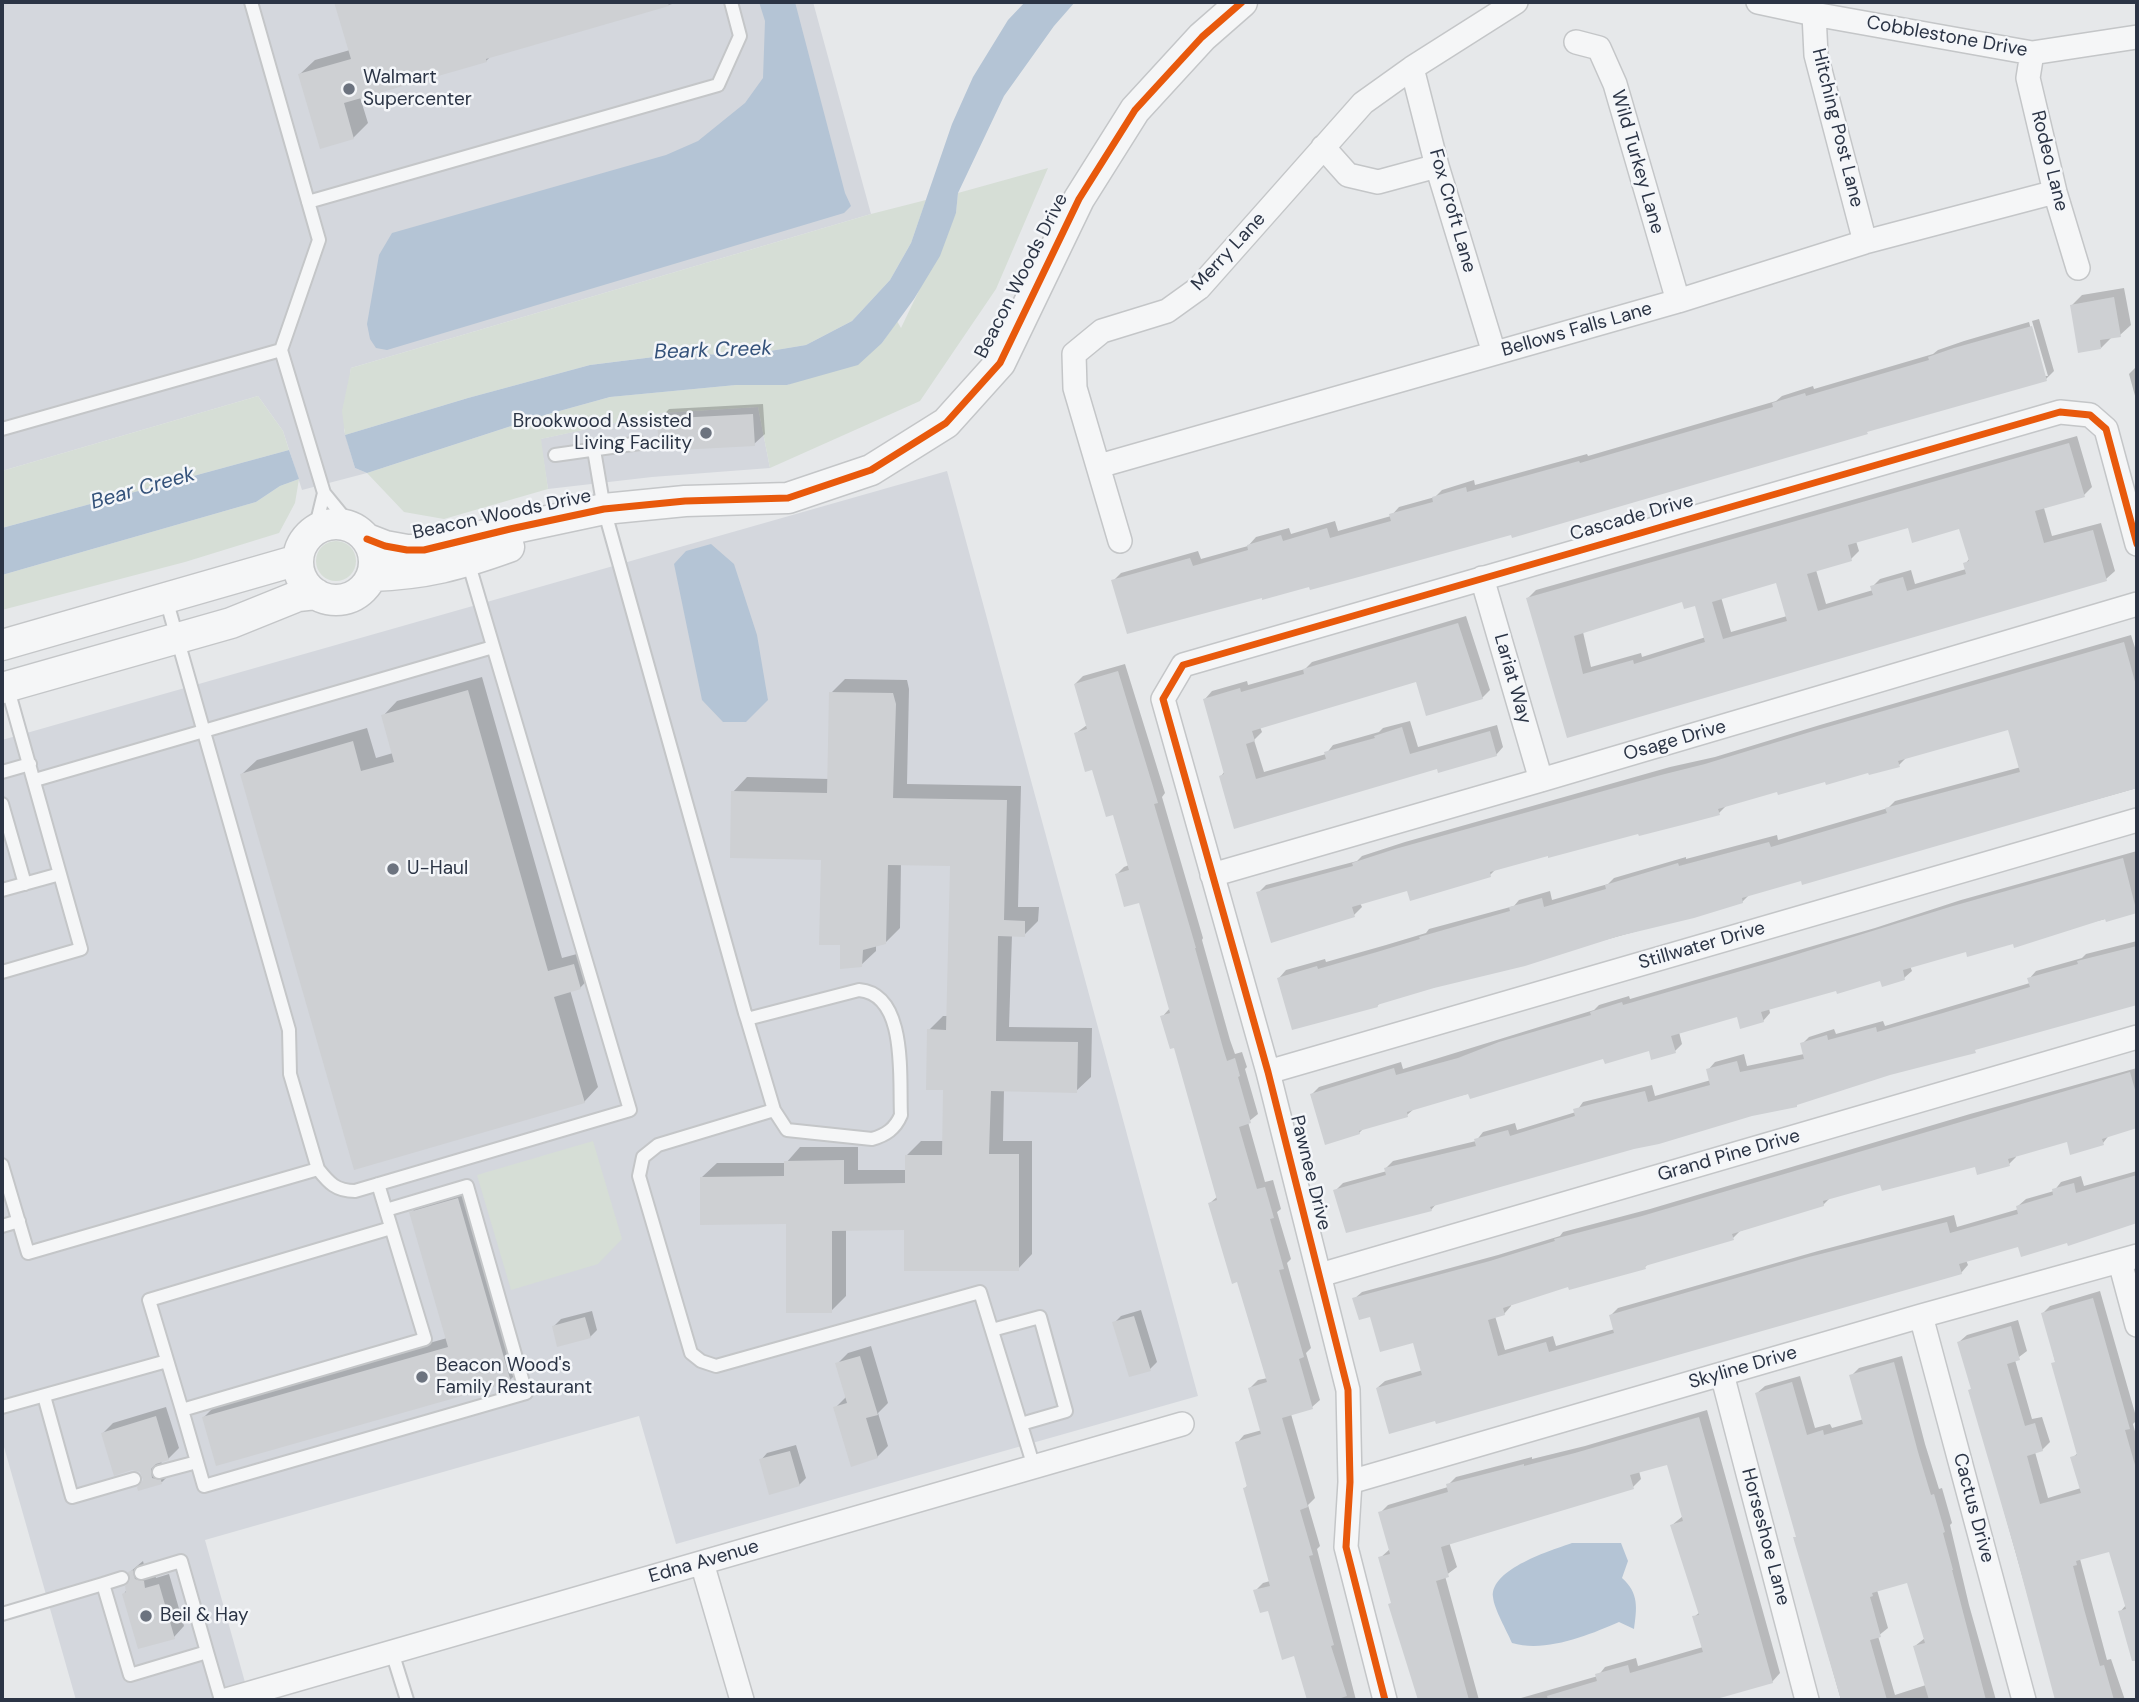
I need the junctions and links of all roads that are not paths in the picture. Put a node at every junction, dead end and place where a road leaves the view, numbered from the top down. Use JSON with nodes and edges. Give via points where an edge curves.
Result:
{"nodes":[{"id":1,"x":251,"y":2,"type":"edge"},
{"id":2,"x":731,"y":2,"type":"edge"},
{"id":3,"x":1242,"y":2,"type":"edge"},
{"id":4,"x":1516,"y":2,"type":"edge"},
{"id":5,"x":1758,"y":2,"type":"edge"},
{"id":6,"x":1814,"y":14,"type":"junction"},
{"id":7,"x":2137,"y":37,"type":"edge"},
{"id":8,"x":1576,"y":42,"type":"dead end"},
{"id":9,"x":2032,"y":53,"type":"junction"},
{"id":10,"x":1412,"y":68,"type":"junction"},
{"id":11,"x":1323,"y":146,"type":"junction"},
{"id":12,"x":1437,"y":166,"type":"junction"},
{"id":13,"x":2054,"y":192,"type":"junction"},
{"id":14,"x":309,"y":202,"type":"junction"},
{"id":15,"x":1865,"y":242,"type":"junction"},
{"id":16,"x":2078,"y":268,"type":"dead end"},
{"id":17,"x":1678,"y":301,"type":"junction"},
{"id":18,"x":281,"y":350,"type":"junction"},
{"id":19,"x":1494,"y":353,"type":"junction"},
{"id":20,"x":2,"y":429,"type":"edge"},
{"id":21,"x":640,"y":443,"type":"dead end"},
{"id":22,"x":594,"y":450,"type":"junction"},
{"id":23,"x":555,"y":455,"type":"dead end"},
{"id":24,"x":1099,"y":466,"type":"junction"},
{"id":25,"x":324,"y":492,"type":"junction"},
{"id":26,"x":604,"y":509,"type":"junction"},
{"id":27,"x":315,"y":530,"type":"junction"},
{"id":28,"x":359,"y":533,"type":"junction"},
{"id":29,"x":1120,"y":541,"type":"dead end"},
{"id":30,"x":2137,"y":544,"type":"edge"},
{"id":31,"x":466,"y":551,"type":"junction"},
{"id":32,"x":298,"y":560,"type":"junction"},
{"id":33,"x":372,"y":576,"type":"junction"},
{"id":34,"x":1482,"y":578,"type":"junction"},
{"id":35,"x":316,"y":594,"type":"junction"},
{"id":36,"x":166,"y":598,"type":"junction"},
{"id":37,"x":2137,"y":604,"type":"edge"},
{"id":38,"x":177,"y":639,"type":"junction"},
{"id":39,"x":2,"y":645,"type":"edge"},
{"id":40,"x":493,"y":647,"type":"junction"},
{"id":41,"x":1183,"y":665,"type":"joint"},
{"id":42,"x":4,"y":687,"type":"edge"},
{"id":43,"x":204,"y":731,"type":"junction"},
{"id":44,"x":30,"y":764,"type":"junction"},
{"id":45,"x":2,"y":772,"type":"edge"},
{"id":46,"x":35,"y":780,"type":"junction"},
{"id":47,"x":1541,"y":780,"type":"junction"},
{"id":48,"x":2,"y":804,"type":"edge"},
{"id":49,"x":2137,"y":820,"type":"edge"},
{"id":50,"x":60,"y":874,"type":"junction"},
{"id":51,"x":1212,"y":875,"type":"junction"},
{"id":52,"x":25,"y":884,"type":"junction"},
{"id":53,"x":2,"y":890,"type":"edge"},
{"id":54,"x":2,"y":972,"type":"edge"},
{"id":55,"x":747,"y":1019,"type":"junction"},
{"id":56,"x":2137,"y":1037,"type":"edge"},
{"id":57,"x":1268,"y":1072,"type":"junction"},
{"id":58,"x":774,"y":1110,"type":"junction"},
{"id":59,"x":2,"y":1166,"type":"edge"},
{"id":60,"x":318,"y":1169,"type":"junction"},
{"id":61,"x":378,"y":1184,"type":"junction"},
{"id":62,"x":6,"y":1193,"type":"edge"},
{"id":63,"x":386,"y":1210,"type":"junction"},
{"id":64,"x":19,"y":1221,"type":"junction"},
{"id":65,"x":2,"y":1226,"type":"edge"},
{"id":66,"x":391,"y":1228,"type":"junction"},
{"id":67,"x":2129,"y":1259,"type":"edge"},
{"id":68,"x":1320,"y":1275,"type":"junction"},
{"id":69,"x":1921,"y":1316,"type":"junction"},
{"id":70,"x":2137,"y":1325,"type":"edge"},
{"id":71,"x":992,"y":1330,"type":"junction"},
{"id":72,"x":167,"y":1361,"type":"junction"},
{"id":73,"x":1722,"y":1374,"type":"junction"},
{"id":74,"x":44,"y":1396,"type":"junction"},
{"id":75,"x":2,"y":1407,"type":"edge"},
{"id":76,"x":182,"y":1410,"type":"junction"},
{"id":77,"x":1021,"y":1424,"type":"junction"},
{"id":78,"x":1182,"y":1424,"type":"dead end"},
{"id":79,"x":197,"y":1462,"type":"junction"},
{"id":80,"x":1034,"y":1467,"type":"junction"},
{"id":81,"x":159,"y":1472,"type":"dead end"},
{"id":82,"x":134,"y":1479,"type":"dead end"},
{"id":83,"x":1350,"y":1482,"type":"junction"},
{"id":84,"x":702,"y":1563,"type":"junction"},
{"id":85,"x":141,"y":1573,"type":"dead end"},
{"id":86,"x":122,"y":1578,"type":"dead end"},
{"id":87,"x":103,"y":1584,"type":"junction"},
{"id":88,"x":2,"y":1615,"type":"edge"},
{"id":89,"x":208,"y":1652,"type":"junction"},
{"id":90,"x":392,"y":1652,"type":"junction"},
{"id":91,"x":224,"y":1700,"type":"edge"},
{"id":92,"x":407,"y":1700,"type":"edge"},
{"id":93,"x":742,"y":1700,"type":"edge"},
{"id":94,"x":1385,"y":1700,"type":"edge"},
{"id":95,"x":1807,"y":1700,"type":"edge"},
{"id":96,"x":2024,"y":1700,"type":"edge"}],
"edges":[{"from":1,"to":14,"type":"lane"},
{"from":2,"to":14,"type":"lane","via":[[740,36],[718,85]]},
{"from":3,"to":26,"type":"street","name":"Beacon Woods Drive","via":[[1202,37],[1135,110],[1079,199],[1000,363],[946,423],[871,470],[788,498]]},
{"from":4,"to":10,"type":"street","name":"Merry Lane"},
{"from":5,"to":6,"type":"street","name":"Cobblestone Drive"},
{"from":6,"to":9,"type":"street","name":"Cobblestone Drive"},
{"from":6,"to":15,"type":"street","name":"Hitching Post Lane","via":[[1816,55]]},
{"from":7,"to":9,"type":"street","name":"Cobblestone Drive"},
{"from":8,"to":17,"type":"street","name":"Wild Turkey Lane","via":[[1599,48],[1615,84]]},
{"from":9,"to":13,"type":"street","name":"Rodeo Lane","via":[[2028,78]]},
{"from":10,"to":11,"type":"street","name":"Merry Lane","via":[[1363,103]]},
{"from":10,"to":12,"type":"street","name":"Fox Croft Lane"},
{"from":11,"to":12,"type":"street","via":[[1348,175],[1378,181]]},
{"from":11,"to":24,"type":"street","name":"Merry Lane","via":[[1199,288],[1167,311],[1102,331],[1074,354],[1075,388]]},
{"from":12,"to":19,"type":"street","name":"Fox Croft Lane"},
{"from":13,"to":15,"type":"street","name":"Bellows Falls Lane"},
{"from":13,"to":16,"type":"street","name":"Rodeo Lane"},
{"from":14,"to":18,"type":"lane","via":[[320,240]]},
{"from":15,"to":17,"type":"street","name":"Bellows Falls Lane"},
{"from":17,"to":19,"type":"street","name":"Bellows Falls Lane"},
{"from":18,"to":20,"type":"lane"},
{"from":18,"to":25,"type":"lane"},
{"from":19,"to":24,"type":"street","name":"Bellows Falls Lane"},
{"from":21,"to":22,"type":"lane"},
{"from":22,"to":23,"type":"lane"},
{"from":22,"to":26,"type":"lane"},
{"from":24,"to":29,"type":"street","name":"Merry Lane"},
{"from":25,"to":27,"type":"lane"},
{"from":25,"to":28,"type":"lane"},
{"from":26,"to":31,"type":"street","name":"Beacon Woods Drive","via":[[547,533]]},
{"from":26,"to":55,"type":"lane"},
{"from":27,"to":28,"type":"street","name":"Beacon Woods Drive","via":[[332,524]]},
{"from":27,"to":32,"type":"street","via":[[300,548]]},
{"from":28,"to":31,"type":"street","name":"Beacon Woods Drive","via":[[385,546],[407,550]]},
{"from":28,"to":33,"type":"street","via":[[374,553]]},
{"from":30,"to":34,"type":"street","name":"Cascade Drive","via":[[2106,429],[2090,415],[2060,412]]},
{"from":31,"to":33,"type":"street","name":"Beacon Woods Drive","via":[[447,568]]},
{"from":31,"to":40,"type":"lane"},
{"from":32,"to":35,"type":"street","via":[[304,583]]},
{"from":32,"to":36,"type":"street"},
{"from":33,"to":35,"type":"street","via":[[366,587],[345,599]]},
{"from":34,"to":41,"type":"street","name":"Cascade Drive"},
{"from":34,"to":47,"type":"street","name":"Lariat Way"},
{"from":35,"to":38,"type":"street","via":[[298,596],[257,615]]},
{"from":36,"to":38,"type":"lane"},
{"from":36,"to":39,"type":"street"},
{"from":37,"to":47,"type":"street","name":"Osage Drive"},
{"from":38,"to":42,"type":"street"},
{"from":38,"to":43,"type":"lane"},
{"from":40,"to":43,"type":"lane"},
{"from":40,"to":61,"type":"lane","via":[[630,1110]]},
{"from":41,"to":51,"type":"street","name":"Pawnee Drive","via":[[1163,699]]},
{"from":42,"to":44,"type":"lane"},
{"from":43,"to":46,"type":"lane"},
{"from":43,"to":60,"type":"lane","via":[[289,1030],[290,1074]]},
{"from":44,"to":45,"type":"lane"},
{"from":44,"to":46,"type":"lane"},
{"from":46,"to":50,"type":"lane"},
{"from":47,"to":51,"type":"street","name":"Osage Drive"},
{"from":48,"to":52,"type":"lane"},
{"from":49,"to":57,"type":"street","name":"Stillwater Drive"},
{"from":50,"to":52,"type":"lane"},
{"from":50,"to":54,"type":"lane","via":[[81,948]]},
{"from":51,"to":57,"type":"street","name":"Pawnee Drive"},
{"from":52,"to":53,"type":"lane"},
{"from":55,"to":58,"type":"lane"},
{"from":55,"to":58,"type":"lane","via":[[859,990],[872,991],[892,1014],[901,1115],[892,1130],[872,1139],[787,1130]]},
{"from":56,"to":68,"type":"street","name":"Grand Pine Drive"},
{"from":57,"to":68,"type":"street","name":"Pawnee Drive"},
{"from":58,"to":71,"type":"lane","via":[[658,1145],[643,1157],[639,1176],[691,1353],[716,1366],[980,1292]]},
{"from":59,"to":62,"type":"lane"},
{"from":60,"to":61,"type":"lane","via":[[329,1184],[342,1191]]},
{"from":60,"to":64,"type":"lane","via":[[29,1254]]},
{"from":61,"to":63,"type":"lane"},
{"from":62,"to":64,"type":"lane"},
{"from":63,"to":66,"type":"lane"},
{"from":63,"to":79,"type":"lane","via":[[467,1186],[526,1393],[204,1486]]},
{"from":64,"to":65,"type":"lane"},
{"from":66,"to":72,"type":"lane","via":[[149,1300]]},
{"from":66,"to":76,"type":"lane","via":[[425,1339]]},
{"from":67,"to":69,"type":"street","name":"Skyline Drive"},
{"from":67,"to":70,"type":"street"},
{"from":68,"to":83,"type":"street","name":"Pawnee Drive","via":[[1348,1390]]},
{"from":69,"to":73,"type":"street","name":"Skyline Drive"},
{"from":69,"to":96,"type":"street","name":"Cactus Drive"},
{"from":71,"to":77,"type":"lane"},
{"from":71,"to":77,"type":"lane","via":[[1040,1317],[1066,1411]]},
{"from":72,"to":74,"type":"lane"},
{"from":72,"to":76,"type":"lane"},
{"from":73,"to":83,"type":"street","name":"Skyline Drive"},
{"from":73,"to":95,"type":"street","name":"Horseshoe Lane"},
{"from":74,"to":75,"type":"lane"},
{"from":74,"to":82,"type":"lane","via":[[72,1497]]},
{"from":76,"to":79,"type":"lane"},
{"from":77,"to":80,"type":"lane"},
{"from":78,"to":80,"type":"street","name":"Edna Avenue"},
{"from":79,"to":81,"type":"lane"},
{"from":80,"to":84,"type":"street","name":"Edna Avenue"},
{"from":83,"to":94,"type":"street","name":"Pawnee Drive","via":[[1346,1547]]},
{"from":84,"to":90,"type":"street","name":"Edna Avenue"},
{"from":84,"to":93,"type":"street"},
{"from":85,"to":89,"type":"lane","via":[[181,1561]]},
{"from":86,"to":87,"type":"lane"},
{"from":87,"to":88,"type":"lane"},
{"from":87,"to":89,"type":"lane","via":[[130,1675]]},
{"from":89,"to":91,"type":"lane"},
{"from":90,"to":91,"type":"street","name":"Edna Avenue"},
{"from":90,"to":92,"type":"lane"}]}
